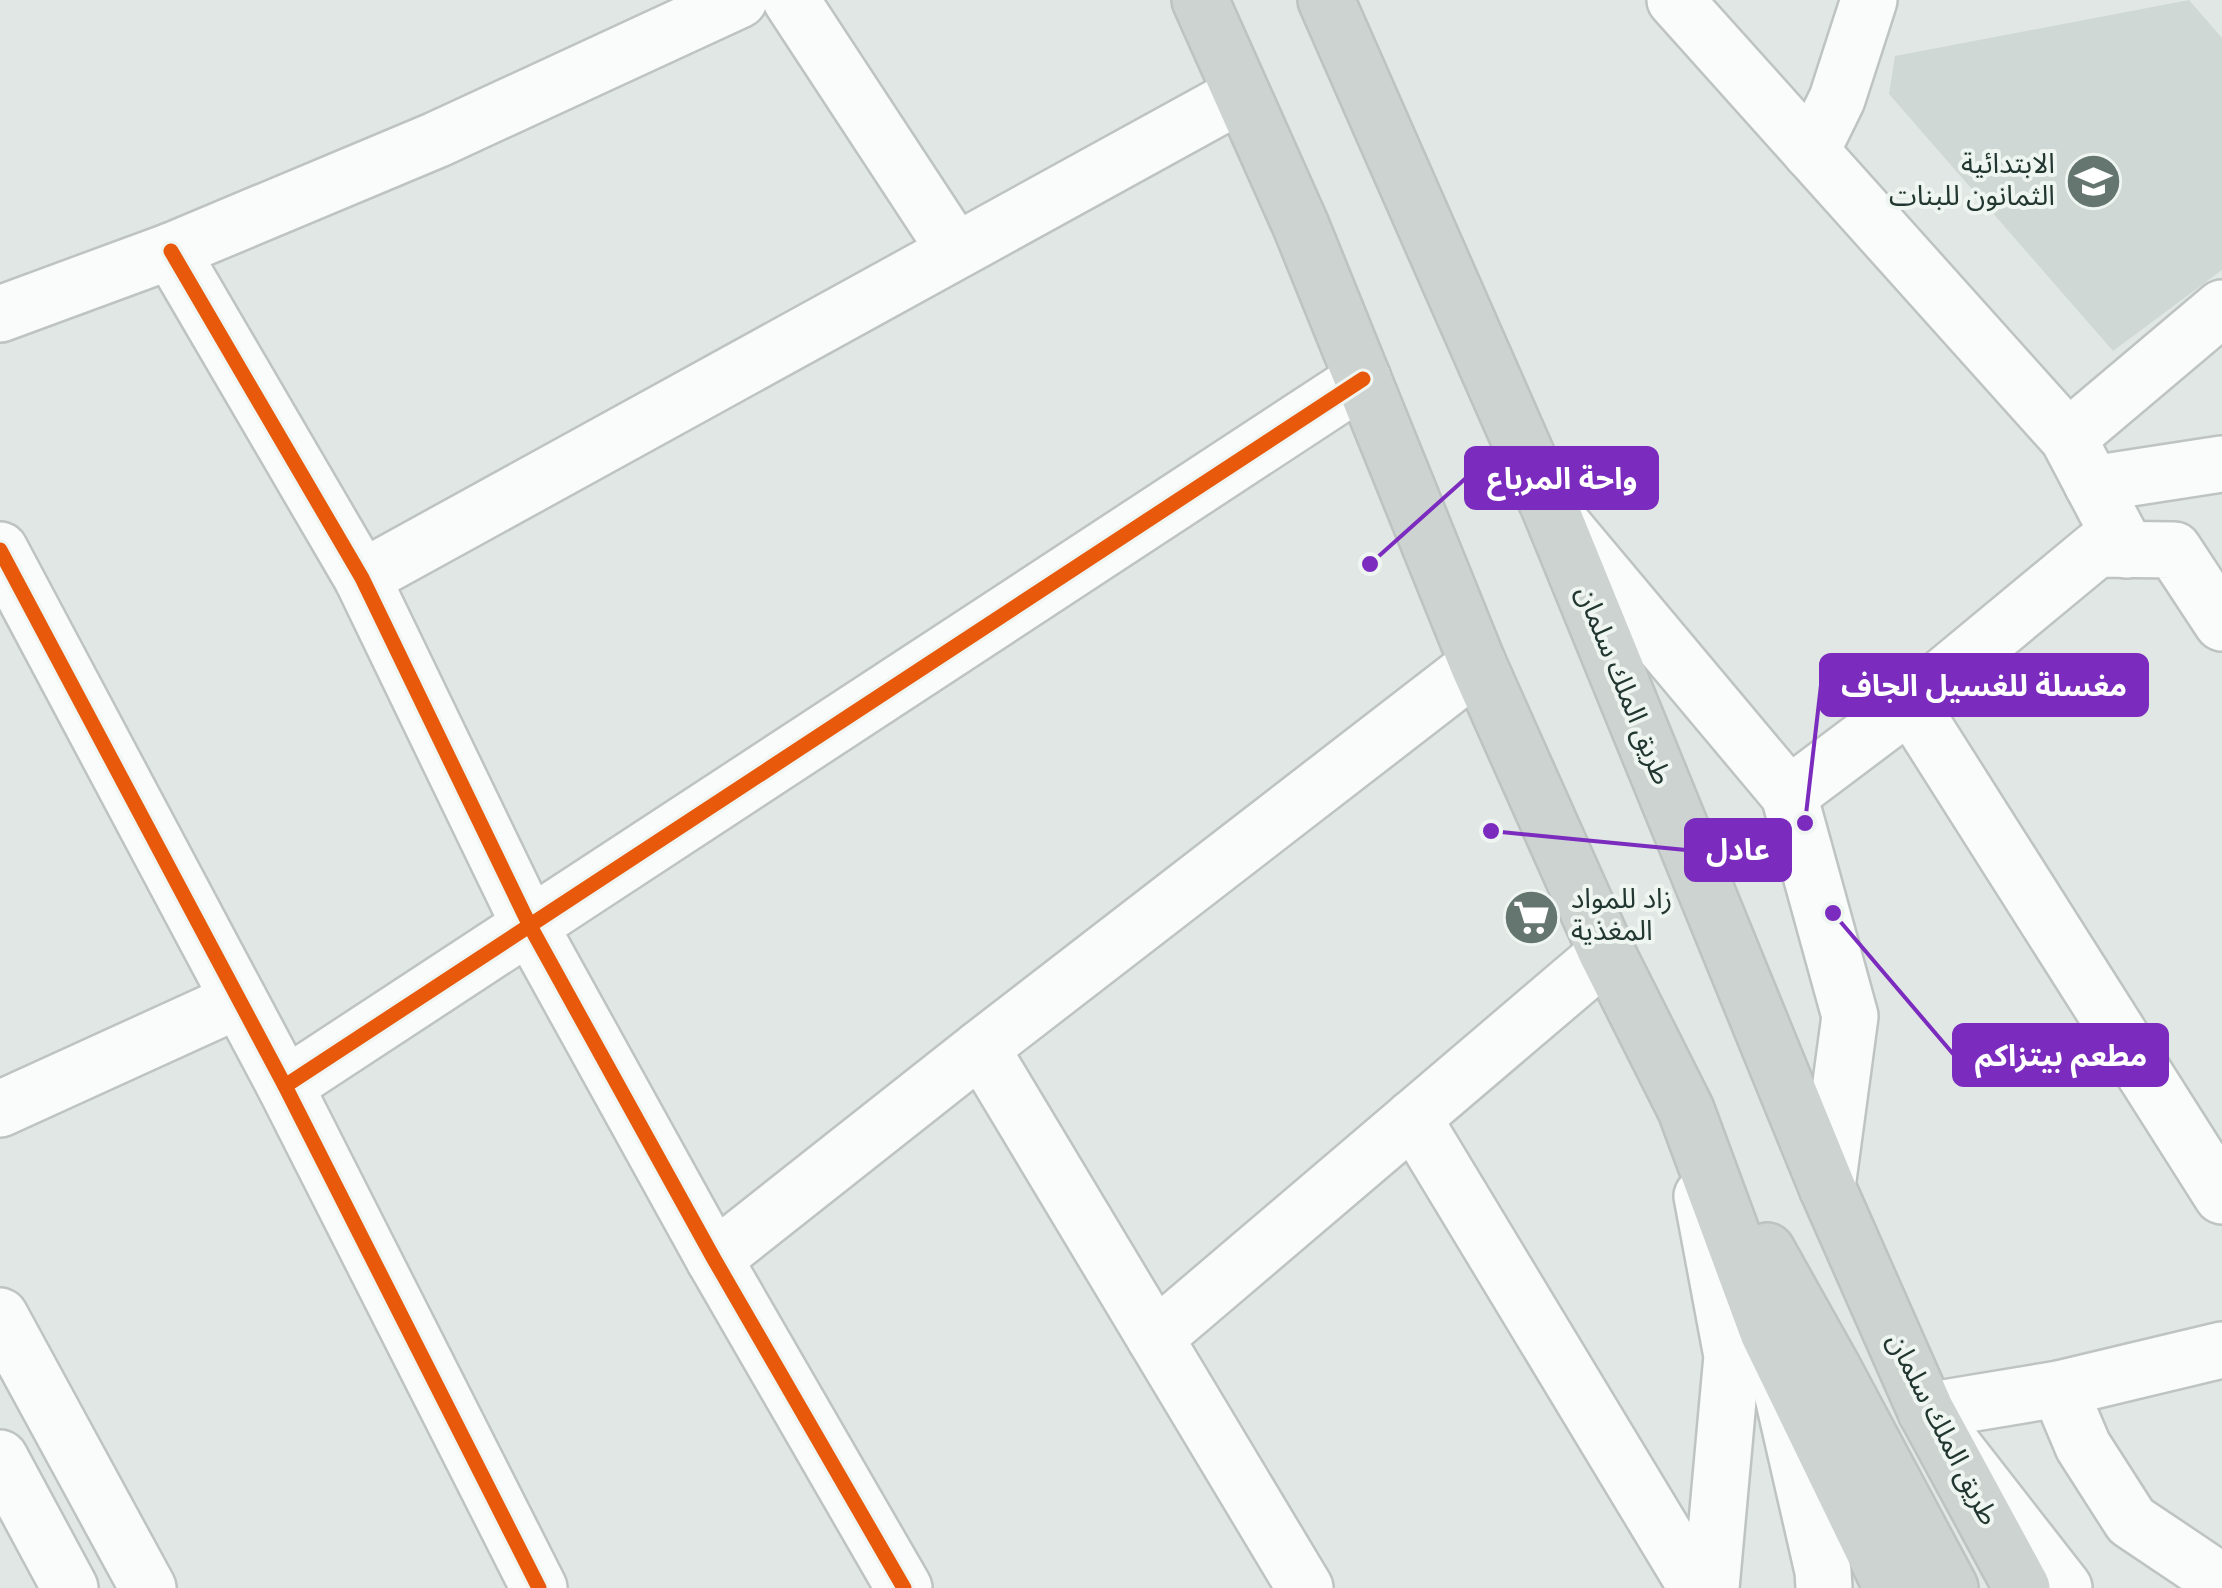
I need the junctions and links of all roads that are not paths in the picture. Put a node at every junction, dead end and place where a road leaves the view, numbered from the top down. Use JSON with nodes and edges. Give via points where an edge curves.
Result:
{"nodes":[{"id":1,"x":738,"y":0,"type":"edge"},
{"id":2,"x":791,"y":0,"type":"edge"},
{"id":3,"x":1200,"y":0,"type":"edge"},
{"id":4,"x":1326,"y":0,"type":"edge"},
{"id":5,"x":1675,"y":0,"type":"edge"},
{"id":6,"x":1869,"y":0,"type":"edge"},
{"id":7,"x":1240,"y":95,"type":"junction"},
{"id":8,"x":1812,"y":152,"type":"junction"},
{"id":9,"x":955,"y":250,"type":"junction"},
{"id":10,"x":171,"y":251,"type":"junction"},
{"id":11,"x":2222,"y":308,"type":"edge"},
{"id":12,"x":0,"y":314,"type":"edge"},
{"id":13,"x":1362,"y":380,"type":"junction"},
{"id":14,"x":2080,"y":461,"type":"junction"},
{"id":15,"x":2222,"y":464,"type":"edge"},
{"id":16,"x":1551,"y":511,"type":"junction"},
{"id":17,"x":0,"y":550,"type":"edge"},
{"id":18,"x":2127,"y":550,"type":"junction"},
{"id":19,"x":362,"y":578,"type":"junction"},
{"id":20,"x":2222,"y":623,"type":"edge"},
{"id":21,"x":1478,"y":664,"type":"junction"},
{"id":22,"x":1910,"y":704,"type":"junction"},
{"id":23,"x":1789,"y":796,"type":"junction"},
{"id":24,"x":530,"y":926,"type":"junction"},
{"id":25,"x":1608,"y":953,"type":"junction"},
{"id":26,"x":239,"y":1000,"type":"junction"},
{"id":27,"x":981,"y":1048,"type":"junction"},
{"id":28,"x":285,"y":1086,"type":"junction"},
{"id":29,"x":0,"y":1109,"type":"edge"},
{"id":30,"x":1686,"y":1110,"type":"junction"},
{"id":31,"x":1412,"y":1118,"type":"junction"},
{"id":32,"x":1827,"y":1187,"type":"junction"},
{"id":33,"x":2222,"y":1196,"type":"edge"},
{"id":34,"x":714,"y":1259,"type":"junction"},
{"id":35,"x":0,"y":1316,"type":"edge"},
{"id":36,"x":1768,"y":1332,"type":"junction"},
{"id":37,"x":1155,"y":1338,"type":"junction"},
{"id":38,"x":2222,"y":1350,"type":"edge"},
{"id":39,"x":2059,"y":1390,"type":"junction"},
{"id":40,"x":1926,"y":1412,"type":"junction"},
{"id":41,"x":0,"y":1458,"type":"edge"},
{"id":42,"x":53,"y":1582,"type":"edge"},
{"id":43,"x":2222,"y":1582,"type":"edge"},
{"id":44,"x":148,"y":1588,"type":"edge"},
{"id":45,"x":538,"y":1588,"type":"edge"},
{"id":46,"x":904,"y":1588,"type":"edge"},
{"id":47,"x":1305,"y":1588,"type":"edge"},
{"id":48,"x":1698,"y":1588,"type":"edge"},
{"id":49,"x":1711,"y":1588,"type":"edge"},
{"id":50,"x":1824,"y":1588,"type":"edge"},
{"id":51,"x":1892,"y":1588,"type":"edge"},
{"id":52,"x":1950,"y":1588,"type":"edge"},
{"id":53,"x":2022,"y":1588,"type":"edge"},
{"id":54,"x":2064,"y":1588,"type":"edge"}],
"edges":[{"from":1,"to":10,"type":"street","via":[[436,140]]},
{"from":2,"to":9,"type":"street"},
{"from":3,"to":7,"type":"main road"},
{"from":4,"to":16,"type":"main road","name":"طريق الملك سلمان"},
{"from":5,"to":8,"type":"street"},
{"from":6,"to":8,"type":"street"},
{"from":7,"to":9,"type":"street"},
{"from":7,"to":13,"type":"main road"},
{"from":8,"to":14,"type":"street"},
{"from":9,"to":19,"type":"street"},
{"from":10,"to":12,"type":"street"},
{"from":10,"to":19,"type":"street"},
{"from":11,"to":14,"type":"street"},
{"from":13,"to":21,"type":"main road"},
{"from":13,"to":24,"type":"street"},
{"from":14,"to":15,"type":"street"},
{"from":14,"to":18,"type":"street"},
{"from":16,"to":23,"type":"street"},
{"from":16,"to":32,"type":"main road","name":"طريق الملك سلمان"},
{"from":17,"to":26,"type":"street"},
{"from":18,"to":20,"type":"street","via":[[2174,550]]},
{"from":18,"to":22,"type":"street","via":[[2097,549]]},
{"from":19,"to":24,"type":"street"},
{"from":21,"to":25,"type":"main road"},
{"from":21,"to":27,"type":"street"},
{"from":22,"to":23,"type":"street"},
{"from":22,"to":33,"type":"street"},
{"from":23,"to":32,"type":"street","via":[[1850,1016]]},
{"from":24,"to":28,"type":"street"},
{"from":24,"to":34,"type":"street"},
{"from":25,"to":30,"type":"main road"},
{"from":25,"to":31,"type":"street"},
{"from":26,"to":28,"type":"street"},
{"from":26,"to":29,"type":"street"},
{"from":27,"to":34,"type":"street"},
{"from":27,"to":37,"type":"street"},
{"from":28,"to":45,"type":"street"},
{"from":30,"to":36,"type":"main road"},
{"from":30,"to":49,"type":"street","via":[[1732,1356]]},
{"from":30,"to":52,"type":"main road"},
{"from":31,"to":37,"type":"street"},
{"from":31,"to":48,"type":"street"},
{"from":32,"to":40,"type":"main road","name":"طريق الملك سلمان"},
{"from":34,"to":46,"type":"street"},
{"from":35,"to":44,"type":"street"},
{"from":36,"to":50,"type":"street"},
{"from":36,"to":51,"type":"main road"},
{"from":37,"to":47,"type":"street"},
{"from":38,"to":39,"type":"street"},
{"from":39,"to":40,"type":"street"},
{"from":39,"to":43,"type":"street","via":[[2083,1446],[2131,1521]]},
{"from":40,"to":53,"type":"main road","name":"طريق الملك سلمان"},
{"from":40,"to":54,"type":"street"},
{"from":41,"to":42,"type":"street"}]}
